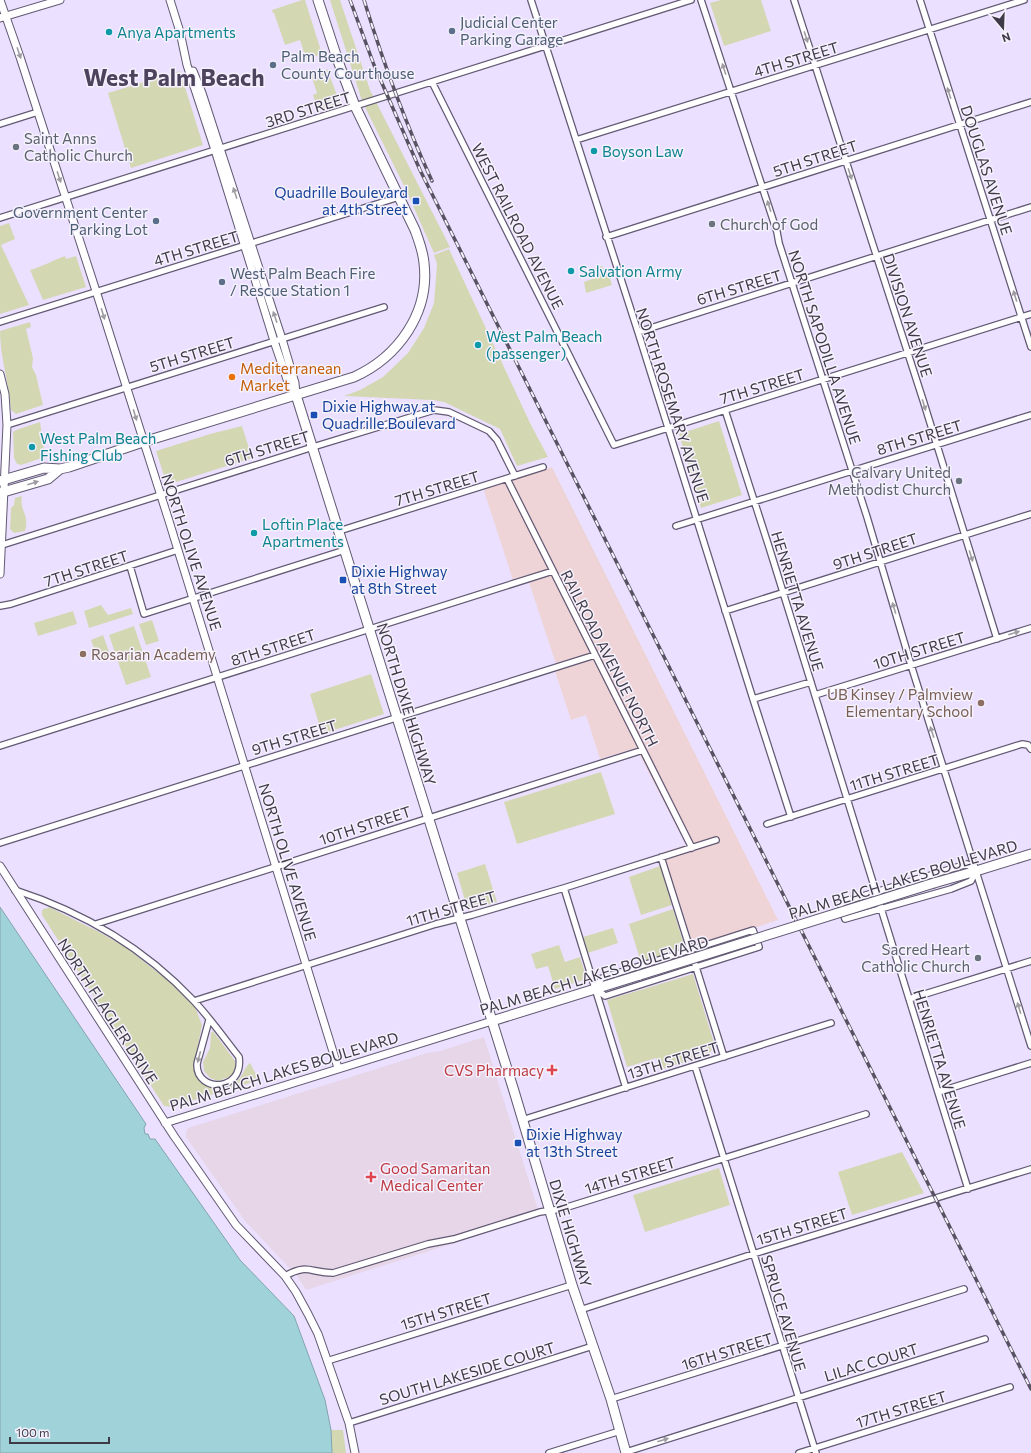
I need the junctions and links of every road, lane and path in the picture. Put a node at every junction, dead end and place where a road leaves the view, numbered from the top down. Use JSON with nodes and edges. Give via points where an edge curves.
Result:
{"nodes":[{"id":1,"x":0,"y":0,"type":"edge"},
{"id":2,"x":60,"y":0,"type":"edge"},
{"id":3,"x":170,"y":0,"type":"edge"},
{"id":4,"x":318,"y":0,"type":"edge"},
{"id":5,"x":531,"y":0,"type":"edge"},
{"id":6,"x":691,"y":0,"type":"edge"},
{"id":7,"x":701,"y":0,"type":"edge"},
{"id":8,"x":794,"y":0,"type":"edge"},
{"id":9,"x":920,"y":0,"type":"edge"},
{"id":10,"x":1024,"y":0,"type":"edge"},
{"id":11,"x":3,"y":17,"type":"edge"},
{"id":12,"x":929,"y":30,"type":"junction"},
{"id":13,"x":545,"y":45,"type":"junction"},
{"id":14,"x":815,"y":65,"type":"junction"},
{"id":15,"x":432,"y":82,"type":"junction"},
{"id":16,"x":731,"y":91,"type":"junction"},
{"id":17,"x":1031,"y":102,"type":"edge"},
{"id":18,"x":355,"y":106,"type":"junction"},
{"id":19,"x":38,"y":112,"type":"junction"},
{"id":20,"x":0,"y":124,"type":"edge"},
{"id":21,"x":960,"y":125,"type":"junction"},
{"id":22,"x":576,"y":140,"type":"junction"},
{"id":23,"x":218,"y":149,"type":"junction"},
{"id":24,"x":846,"y":160,"type":"junction"},
{"id":25,"x":763,"y":188,"type":"junction"},
{"id":26,"x":66,"y":197,"type":"junction"},
{"id":27,"x":399,"y":197,"type":"junction"},
{"id":28,"x":1031,"y":207,"type":"edge"},
{"id":29,"x":0,"y":218,"type":"edge"},
{"id":30,"x":990,"y":219,"type":"junction"},
{"id":31,"x":606,"y":237,"type":"junction"},
{"id":32,"x":248,"y":245,"type":"junction"},
{"id":33,"x":876,"y":255,"type":"junction"},
{"id":34,"x":792,"y":283,"type":"junction"},
{"id":35,"x":96,"y":291,"type":"junction"},
{"id":36,"x":384,"y":306,"type":"dead end"},
{"id":37,"x":1031,"y":314,"type":"edge"},
{"id":38,"x":1021,"y":317,"type":"junction"},
{"id":39,"x":0,"y":322,"type":"edge"},
{"id":40,"x":638,"y":332,"type":"junction"},
{"id":41,"x":282,"y":339,"type":"junction"},
{"id":42,"x":274,"y":341,"type":"junction"},
{"id":43,"x":1031,"y":347,"type":"edge"},
{"id":44,"x":907,"y":353,"type":"junction"},
{"id":45,"x":0,"y":374,"type":"edge"},
{"id":46,"x":823,"y":379,"type":"junction"},
{"id":47,"x":126,"y":387,"type":"junction"},
{"id":48,"x":296,"y":395,"type":"junction"},
{"id":49,"x":725,"y":410,"type":"junction"},
{"id":50,"x":1031,"y":415,"type":"edge"},
{"id":51,"x":7,"y":425,"type":"junction"},
{"id":52,"x":668,"y":428,"type":"junction"},
{"id":53,"x":143,"y":442,"type":"junction"},
{"id":54,"x":936,"y":444,"type":"junction"},
{"id":55,"x":614,"y":445,"type":"joint"},
{"id":56,"x":313,"y":447,"type":"junction"},
{"id":57,"x":543,"y":467,"type":"dead end"},
{"id":58,"x":60,"y":469,"type":"junction"},
{"id":59,"x":852,"y":471,"type":"junction"},
{"id":60,"x":515,"y":476,"type":"junction"},
{"id":61,"x":507,"y":478,"type":"junction"},
{"id":62,"x":3,"y":480,"type":"edge"},
{"id":63,"x":2,"y":493,"type":"edge"},
{"id":64,"x":160,"y":495,"type":"junction"},
{"id":65,"x":754,"y":501,"type":"junction"},
{"id":66,"x":1031,"y":514,"type":"edge"},
{"id":67,"x":697,"y":520,"type":"junction"},
{"id":68,"x":676,"y":526,"type":"dead end"},
{"id":69,"x":339,"y":531,"type":"junction"},
{"id":70,"x":965,"y":535,"type":"junction"},
{"id":71,"x":2,"y":545,"type":"junction"},
{"id":72,"x":178,"y":550,"type":"junction"},
{"id":73,"x":344,"y":550,"type":"junction"},
{"id":74,"x":880,"y":562,"type":"junction"},
{"id":75,"x":130,"y":566,"type":"junction"},
{"id":76,"x":553,"y":571,"type":"junction"},
{"id":77,"x":0,"y":574,"type":"edge"},
{"id":78,"x":783,"y":593,"type":"junction"},
{"id":79,"x":193,"y":598,"type":"junction"},
{"id":80,"x":0,"y":606,"type":"edge"},
{"id":81,"x":726,"y":611,"type":"junction"},
{"id":82,"x":1031,"y":628,"type":"edge"},
{"id":83,"x":369,"y":629,"type":"junction"},
{"id":84,"x":997,"y":638,"type":"junction"},
{"id":85,"x":595,"y":655,"type":"junction"},
{"id":86,"x":911,"y":665,"type":"junction"},
{"id":87,"x":218,"y":677,"type":"junction"},
{"id":88,"x":811,"y":682,"type":"junction"},
{"id":89,"x":815,"y":695,"type":"junction"},
{"id":90,"x":753,"y":700,"type":"junction"},
{"id":91,"x":397,"y":718,"type":"junction"},
{"id":92,"x":0,"y":746,"type":"edge"},
{"id":93,"x":1030,"y":747,"type":"edge"},
{"id":94,"x":643,"y":750,"type":"junction"},
{"id":95,"x":244,"y":765,"type":"junction"},
{"id":96,"x":944,"y":769,"type":"junction"},
{"id":97,"x":847,"y":799,"type":"junction"},
{"id":98,"x":428,"y":817,"type":"junction"},
{"id":99,"x":791,"y":817,"type":"junction"},
{"id":100,"x":767,"y":824,"type":"dead end"},
{"id":101,"x":716,"y":840,"type":"dead end"},
{"id":102,"x":0,"y":843,"type":"edge"},
{"id":103,"x":692,"y":848,"type":"junction"},
{"id":104,"x":1031,"y":854,"type":"edge"},
{"id":105,"x":661,"y":857,"type":"junction"},
{"id":106,"x":0,"y":866,"type":"edge"},
{"id":107,"x":276,"y":866,"type":"junction"},
{"id":108,"x":976,"y":871,"type":"junction"},
{"id":109,"x":564,"y":888,"type":"junction"},
{"id":110,"x":15,"y":890,"type":"junction"},
{"id":111,"x":876,"y":892,"type":"junction"},
{"id":112,"x":881,"y":908,"type":"junction"},
{"id":113,"x":459,"y":918,"type":"junction"},
{"id":114,"x":96,"y":924,"type":"junction"},
{"id":115,"x":690,"y":950,"type":"junction"},
{"id":116,"x":1031,"y":961,"type":"edge"},
{"id":117,"x":306,"y":965,"type":"junction"},
{"id":118,"x":696,"y":967,"type":"junction"},
{"id":119,"x":1007,"y":968,"type":"junction"},
{"id":120,"x":595,"y":988,"type":"junction"},
{"id":121,"x":909,"y":999,"type":"junction"},
{"id":122,"x":194,"y":1001,"type":"junction"},
{"id":123,"x":209,"y":1020,"type":"junction"},
{"id":124,"x":492,"y":1021,"type":"junction"},
{"id":125,"x":831,"y":1023,"type":"dead end"},
{"id":126,"x":1031,"y":1046,"type":"edge"},
{"id":127,"x":724,"y":1057,"type":"junction"},
{"id":128,"x":1031,"y":1062,"type":"edge"},
{"id":129,"x":695,"y":1066,"type":"junction"},
{"id":130,"x":338,"y":1068,"type":"junction"},
{"id":131,"x":626,"y":1088,"type":"junction"},
{"id":132,"x":938,"y":1092,"type":"junction"},
{"id":133,"x":866,"y":1114,"type":"dead end"},
{"id":134,"x":522,"y":1120,"type":"junction"},
{"id":135,"x":165,"y":1123,"type":"junction"},
{"id":136,"x":724,"y":1159,"type":"junction"},
{"id":137,"x":1031,"y":1169,"type":"edge"},
{"id":138,"x":968,"y":1189,"type":"junction"},
{"id":139,"x":549,"y":1210,"type":"junction"},
{"id":140,"x":753,"y":1254,"type":"junction"},
{"id":141,"x":285,"y":1276,"type":"junction"},
{"id":142,"x":572,"y":1285,"type":"junction"},
{"id":143,"x":964,"y":1289,"type":"dead end"},
{"id":144,"x":580,"y":1310,"type":"junction"},
{"id":145,"x":985,"y":1339,"type":"dead end"},
{"id":146,"x":593,"y":1346,"type":"junction"},
{"id":147,"x":782,"y":1346,"type":"junction"},
{"id":148,"x":327,"y":1361,"type":"junction"},
{"id":149,"x":1010,"y":1387,"type":"dead end"},
{"id":150,"x":798,"y":1397,"type":"junction"},
{"id":151,"x":611,"y":1399,"type":"junction"},
{"id":152,"x":349,"y":1422,"type":"junction"},
{"id":153,"x":620,"y":1431,"type":"junction"},
{"id":154,"x":815,"y":1451,"type":"edge"},
{"id":155,"x":626,"y":1452,"type":"edge"},
{"id":156,"x":355,"y":1453,"type":"edge"},
{"id":157,"x":549,"y":1453,"type":"edge"},
{"id":158,"x":799,"y":1453,"type":"edge"}],
"edges":[{"from":1,"to":11,"type":"street","name":"NORTH OLIVE AVENUE"},
{"from":2,"to":11,"type":"street"},
{"from":3,"to":23,"type":"street","name":"NORTH DIXIE HIGHWAY","via":[[180,32],[186,65]]},
{"from":4,"to":18,"type":"main road"},
{"from":5,"to":13,"type":"street","name":"NORTH ROSEMARY AVENUE"},
{"from":6,"to":13,"type":"street","name":"3RD STREET"},
{"from":16,"to":7,"type":"street","name":"NORTH SAPODILLA AVENUE","one_way":true},
{"from":8,"to":14,"type":"street","name":"DIVISION AVENUE","one_way":true},
{"from":9,"to":12,"type":"street","name":"DOUGLAS AVENUE"},
{"from":10,"to":12,"type":"street","name":"4TH STREET"},
{"from":11,"to":19,"type":"street","name":"NORTH OLIVE AVENUE","one_way":true},
{"from":12,"to":14,"type":"street","name":"4TH STREET"},
{"from":21,"to":12,"type":"street","name":"DOUGLAS AVENUE","one_way":true},
{"from":13,"to":15,"type":"street","name":"3RD STREET"},
{"from":13,"to":22,"type":"street","name":"NORTH ROSEMARY AVENUE"},
{"from":14,"to":16,"type":"street","name":"4TH STREET"},
{"from":14,"to":24,"type":"street","name":"DIVISION AVENUE"},
{"from":15,"to":18,"type":"street","name":"3RD STREET"},
{"from":15,"to":55,"type":"street","name":"WEST RAILROAD AVENUE"},
{"from":16,"to":22,"type":"street","name":"4TH STREET"},
{"from":16,"to":25,"type":"street","name":"NORTH SAPODILLA AVENUE"},
{"from":17,"to":21,"type":"street","name":"5TH STREET"},
{"from":18,"to":23,"type":"street","name":"3RD STREET"},
{"from":18,"to":27,"type":"main road"},
{"from":19,"to":20,"type":"street"},
{"from":19,"to":26,"type":"street","name":"NORTH OLIVE AVENUE","one_way":true},
{"from":21,"to":24,"type":"street","name":"5TH STREET"},
{"from":21,"to":30,"type":"street","name":"DOUGLAS AVENUE"},
{"from":22,"to":31,"type":"street","name":"NORTH ROSEMARY AVENUE"},
{"from":23,"to":26,"type":"street","name":"3RD STREET"},
{"from":23,"to":32,"type":"street","name":"NORTH DIXIE HIGHWAY"},
{"from":24,"to":25,"type":"street","name":"5TH STREET"},
{"from":24,"to":33,"type":"street","name":"DIVISION AVENUE","one_way":true},
{"from":25,"to":31,"type":"street","name":"5TH STREET"},
{"from":34,"to":25,"type":"street","name":"NORTH SAPODILLA AVENUE","one_way":true},
{"from":26,"to":29,"type":"street","name":"3RD STREET"},
{"from":26,"to":35,"type":"street","name":"NORTH OLIVE AVENUE"},
{"from":27,"to":32,"type":"street","name":"4TH STREET"},
{"from":27,"to":48,"type":"main road","via":[[415,230],[424,262],[422,301],[414,321],[401,342],[384,359],[364,372]]},
{"from":28,"to":30,"type":"street","name":"6TH STREET"},
{"from":30,"to":33,"type":"street","name":"6TH STREET"},
{"from":38,"to":30,"type":"street","name":"DOUGLAS AVENUE","one_way":true},
{"from":31,"to":40,"type":"street","name":"NORTH ROSEMARY AVENUE"},
{"from":32,"to":35,"type":"street","name":"4TH STREET"},
{"from":41,"to":32,"type":"street","name":"NORTH DIXIE HIGHWAY","one_way":true},
{"from":32,"to":42,"type":"street","name":"NORTH DIXIE HIGHWAY"},
{"from":33,"to":34,"type":"street","name":"6TH STREET"},
{"from":33,"to":44,"type":"street","name":"DIVISION AVENUE"},
{"from":34,"to":40,"type":"street","name":"6TH STREET"},
{"from":34,"to":46,"type":"street","name":"NORTH SAPODILLA AVENUE"},
{"from":35,"to":39,"type":"street","name":"4TH STREET"},
{"from":35,"to":47,"type":"street","name":"NORTH OLIVE AVENUE","one_way":true},
{"from":36,"to":41,"type":"street","name":"5TH STREET"},
{"from":37,"to":38,"type":"street","name":"7TH STREET"},
{"from":38,"to":43,"type":"street","name":"DOUGLAS AVENUE"},
{"from":38,"to":44,"type":"street","name":"7TH STREET"},
{"from":40,"to":52,"type":"street","name":"NORTH ROSEMARY AVENUE"},
{"from":41,"to":42,"type":"street","name":"5TH STREET"},
{"from":41,"to":48,"type":"street","name":"NORTH DIXIE HIGHWAY"},
{"from":42,"to":47,"type":"street","name":"5TH STREET"},
{"from":42,"to":48,"type":"street","name":"NORTH DIXIE HIGHWAY","via":[[289,385]]},
{"from":44,"to":46,"type":"street","name":"7TH STREET"},
{"from":44,"to":54,"type":"street","name":"DIVISION AVENUE","one_way":true},
{"from":45,"to":51,"type":"street","via":[[5,394]]},
{"from":46,"to":49,"type":"street","name":"7TH STREET"},
{"from":46,"to":59,"type":"street","name":"NORTH SAPODILLA AVENUE"},
{"from":47,"to":51,"type":"street","name":"5TH STREET"},
{"from":47,"to":53,"type":"street","name":"NORTH OLIVE AVENUE","one_way":true},
{"from":48,"to":53,"type":"main road"},
{"from":48,"to":56,"type":"main road","name":"NORTH DIXIE HIGHWAY"},
{"from":49,"to":52,"type":"street","name":"7TH STREET"},
{"from":49,"to":65,"type":"street","name":"HENRIETTA AVENUE"},
{"from":50,"to":54,"type":"street","name":"8TH STREET"},
{"from":51,"to":62,"type":"street"},
{"from":52,"to":55,"type":"street","name":"7TH STREET"},
{"from":52,"to":67,"type":"street","name":"NORTH ROSEMARY AVENUE"},
{"from":53,"to":58,"type":"main road"},
{"from":53,"to":64,"type":"street","name":"NORTH OLIVE AVENUE"},
{"from":54,"to":59,"type":"street","name":"8TH STREET"},
{"from":54,"to":70,"type":"street","name":"DIVISION AVENUE"},
{"from":56,"to":60,"type":"street","name":"6TH STREET","via":[[434,410],[449,412],[489,431],[497,440]]},
{"from":56,"to":64,"type":"street","name":"6TH STREET"},
{"from":56,"to":69,"type":"main road","name":"NORTH DIXIE HIGHWAY"},
{"from":57,"to":60,"type":"street","name":"7TH STREET"},
{"from":58,"to":62,"type":"main road","via":[[44,468]]},
{"from":63,"to":58,"type":"main road","one_way":true,"via":[[48,479]]},
{"from":59,"to":65,"type":"street","name":"8TH STREET"},
{"from":59,"to":74,"type":"street","name":"NORTH SAPODILLA AVENUE"},
{"from":60,"to":61,"type":"street","name":"7TH STREET"},
{"from":61,"to":69,"type":"street","name":"7TH STREET"},
{"from":61,"to":76,"type":"street","name":"RAILROAD AVENUE NORTH"},
{"from":62,"to":63,"type":"street"},
{"from":63,"to":71,"type":"street"},
{"from":64,"to":71,"type":"street","name":"6TH STREET"},
{"from":64,"to":72,"type":"street","name":"NORTH OLIVE AVENUE"},
{"from":65,"to":67,"type":"street","name":"8TH STREET"},
{"from":65,"to":78,"type":"street","name":"HENRIETTA AVENUE"},
{"from":66,"to":70,"type":"street","name":"9TH STREET"},
{"from":67,"to":68,"type":"street","name":"8TH STREET"},
{"from":67,"to":81,"type":"street","name":"NORTH ROSEMARY AVENUE"},
{"from":69,"to":73,"type":"main road","name":"NORTH DIXIE HIGHWAY"},
{"from":70,"to":74,"type":"street","name":"9TH STREET"},
{"from":70,"to":84,"type":"street","name":"DIVISION AVENUE","one_way":true},
{"from":71,"to":77,"type":"street"},
{"from":72,"to":75,"type":"street","name":"7TH STREET"},
{"from":72,"to":79,"type":"street","name":"NORTH OLIVE AVENUE"},
{"from":73,"to":79,"type":"street"},
{"from":73,"to":83,"type":"main road","name":"NORTH DIXIE HIGHWAY"},
{"from":74,"to":78,"type":"street","name":"9TH STREET"},
{"from":86,"to":74,"type":"street","name":"NORTH SAPODILLA AVENUE","one_way":true},
{"from":75,"to":79,"type":"street","via":[[144,614]]},
{"from":75,"to":80,"type":"street","name":"7TH STREET"},
{"from":76,"to":83,"type":"street","name":"8TH STREET"},
{"from":76,"to":85,"type":"street","name":"RAILROAD AVENUE NORTH"},
{"from":78,"to":81,"type":"street","name":"9TH STREET"},
{"from":78,"to":88,"type":"street","name":"HENRIETTA AVENUE"},
{"from":79,"to":87,"type":"street","name":"NORTH OLIVE AVENUE"},
{"from":81,"to":90,"type":"street","name":"NORTH ROSEMARY AVENUE"},
{"from":84,"to":82,"type":"street","name":"10TH STREET","one_way":true},
{"from":83,"to":87,"type":"street","name":"8TH STREET"},
{"from":83,"to":91,"type":"main road","name":"NORTH DIXIE HIGHWAY"},
{"from":84,"to":86,"type":"street","name":"10TH STREET"},
{"from":85,"to":91,"type":"street","name":"9TH STREET"},
{"from":85,"to":94,"type":"street","name":"RAILROAD AVENUE NORTH"},
{"from":86,"to":89,"type":"street","name":"10TH STREET"},
{"from":96,"to":86,"type":"street","name":"NORTH SAPODILLA AVENUE","one_way":true},
{"from":87,"to":92,"type":"street","name":"8TH STREET"},
{"from":87,"to":95,"type":"street","name":"NORTH OLIVE AVENUE"},
{"from":88,"to":89,"type":"street","name":"HENRIETTA AVENUE"},
{"from":88,"to":90,"type":"street"},
{"from":89,"to":97,"type":"street","name":"HENRIETTA AVENUE"},
{"from":90,"to":99,"type":"street","name":"NORTH ROSEMARY AVENUE"},
{"from":91,"to":95,"type":"street","name":"9TH STREET"},
{"from":91,"to":98,"type":"main road","name":"NORTH DIXIE HIGHWAY"},
{"from":93,"to":96,"type":"street","name":"11TH STREET","via":[[1022,744]]},
{"from":94,"to":98,"type":"street","name":"10TH STREET"},
{"from":94,"to":103,"type":"street","name":"RAILROAD AVENUE NORTH"},
{"from":95,"to":102,"type":"street","name":"9TH STREET"},
{"from":95,"to":107,"type":"street","name":"NORTH OLIVE AVENUE"},
{"from":96,"to":97,"type":"street","name":"11TH STREET"},
{"from":96,"to":108,"type":"street","name":"NORTH SAPODILLA AVENUE"},
{"from":97,"to":99,"type":"street","name":"11TH STREET"},
{"from":97,"to":111,"type":"street","name":"HENRIETTA AVENUE"},
{"from":98,"to":107,"type":"street","name":"10TH STREET"},
{"from":98,"to":113,"type":"main road","name":"NORTH DIXIE HIGHWAY"},
{"from":99,"to":100,"type":"street","name":"11TH STREET"},
{"from":101,"to":103,"type":"street","name":"11TH STREET"},
{"from":103,"to":105,"type":"street","name":"11TH STREET"},
{"from":104,"to":108,"type":"main road","name":"PALM BEACH LAKES BOULEVARD"},
{"from":105,"to":109,"type":"street","name":"11TH STREET"},
{"from":105,"to":115,"type":"street"},
{"from":106,"to":110,"type":"street","name":"NORTH FLAGLER DRIVE"},
{"from":107,"to":114,"type":"street","name":"10TH STREET"},
{"from":107,"to":117,"type":"street","name":"NORTH OLIVE AVENUE"},
{"from":108,"to":111,"type":"street","via":[[966,864]]},
{"from":108,"to":112,"type":"street","via":[[971,881],[951,889]]},
{"from":108,"to":119,"type":"street","name":"NORTH SAPODILLA AVENUE"},
{"from":108,"to":120,"type":"main road","name":"PALM BEACH LAKES BOULEVARD","bridge":true},
{"from":109,"to":113,"type":"street","name":"11TH STREET"},
{"from":109,"to":120,"type":"street"},
{"from":110,"to":114,"type":"street","name":"NORTH FLAGLER DRIVE","via":[[57,905]]},
{"from":110,"to":135,"type":"street","name":"NORTH FLAGLER DRIVE"},
{"from":111,"to":112,"type":"street","name":"HENRIETTA AVENUE"},
{"from":111,"to":112,"type":"street","via":[[840,903],[845,919]]},
{"from":112,"to":121,"type":"street","name":"HENRIETTA AVENUE"},
{"from":113,"to":117,"type":"street","name":"11TH STREET"},
{"from":113,"to":124,"type":"main road","name":"NORTH DIXIE HIGHWAY"},
{"from":114,"to":122,"type":"street","name":"NORTH FLAGLER DRIVE","via":[[127,943]]},
{"from":115,"to":118,"type":"street"},
{"from":115,"to":118,"type":"street","via":[[753,930],[759,947]]},
{"from":115,"to":120,"type":"street","via":[[602,978]]},
{"from":116,"to":119,"type":"street"},
{"from":117,"to":122,"type":"street","name":"11TH STREET"},
{"from":117,"to":130,"type":"street","name":"NORTH OLIVE AVENUE"},
{"from":118,"to":120,"type":"street","via":[[605,996]]},
{"from":118,"to":127,"type":"street"},
{"from":119,"to":121,"type":"street"},
{"from":126,"to":119,"type":"street","name":"NORTH SAPODILLA AVENUE","one_way":true},
{"from":120,"to":124,"type":"main road","name":"PALM BEACH LAKES BOULEVARD"},
{"from":120,"to":131,"type":"street"},
{"from":121,"to":132,"type":"street","name":"HENRIETTA AVENUE"},
{"from":122,"to":123,"type":"street","name":"NORTH FLAGLER DRIVE"},
{"from":123,"to":123,"type":"street","name":"NORTH FLAGLER DRIVE","one_way":true,"via":[[197,1066],[207,1082],[221,1085],[231,1081],[236,1074],[239,1057]]},
{"from":124,"to":130,"type":"street","name":"PALM BEACH LAKES BOULEVARD"},
{"from":124,"to":134,"type":"main road","name":"DIXIE HIGHWAY"},
{"from":125,"to":127,"type":"street","name":"13TH STREET"},
{"from":127,"to":129,"type":"street","name":"13TH STREET"},
{"from":128,"to":132,"type":"street"},
{"from":129,"to":131,"type":"street","name":"13TH STREET"},
{"from":129,"to":136,"type":"street","name":"SPRUCE AVENUE"},
{"from":130,"to":135,"type":"street","name":"PALM BEACH LAKES BOULEVARD"},
{"from":131,"to":134,"type":"street","name":"13TH STREET"},
{"from":132,"to":138,"type":"street","name":"HENRIETTA AVENUE"},
{"from":133,"to":136,"type":"street","name":"14TH STREET"},
{"from":134,"to":139,"type":"main road","name":"DIXIE HIGHWAY"},
{"from":135,"to":141,"type":"street","name":"NORTH FLAGLER DRIVE","via":[[236,1225]]},
{"from":136,"to":139,"type":"street","name":"14TH STREET","via":[[560,1209]]},
{"from":136,"to":140,"type":"street","name":"SPRUCE AVENUE"},
{"from":137,"to":138,"type":"street","name":"15TH STREET"},
{"from":138,"to":140,"type":"street","name":"15TH STREET"},
{"from":139,"to":141,"type":"street","name":"14TH STREET","via":[[333,1273],[300,1269]]},
{"from":139,"to":142,"type":"main road","name":"DIXIE HIGHWAY"},
{"from":140,"to":144,"type":"street","name":"15TH STREET"},
{"from":140,"to":147,"type":"street","name":"SPRUCE AVENUE"},
{"from":141,"to":148,"type":"street","name":"NORTH FLAGLER DRIVE","via":[[308,1314]]},
{"from":142,"to":144,"type":"main road","name":"DIXIE HIGHWAY"},
{"from":142,"to":148,"type":"street","name":"15TH STREET"},
{"from":143,"to":147,"type":"street","name":"16TH STREET"},
{"from":144,"to":146,"type":"main road","name":"DIXIE HIGHWAY"},
{"from":145,"to":150,"type":"street","name":"LILAC COURT"},
{"from":146,"to":151,"type":"main road","name":"DIXIE HIGHWAY"},
{"from":146,"to":152,"type":"street","name":"SOUTH LAKESIDE COURT"},
{"from":147,"to":150,"type":"street","name":"SPRUCE AVENUE"},
{"from":147,"to":151,"type":"street","name":"16TH STREET"},
{"from":148,"to":152,"type":"street","name":"NORTH FLAGLER DRIVE"},
{"from":149,"to":154,"type":"street","name":"17TH STREET"},
{"from":150,"to":154,"type":"street","name":"SPRUCE AVENUE"},
{"from":155,"to":150,"type":"street","name":"LILAC COURT","one_way":true},
{"from":151,"to":153,"type":"main road","name":"DIXIE HIGHWAY"},
{"from":152,"to":156,"type":"street","name":"NORTH FLAGLER DRIVE"},
{"from":153,"to":155,"type":"main road","name":"DIXIE HIGHWAY"},
{"from":153,"to":157,"type":"street"},
{"from":154,"to":158,"type":"street","name":"17TH STREET"}]}
